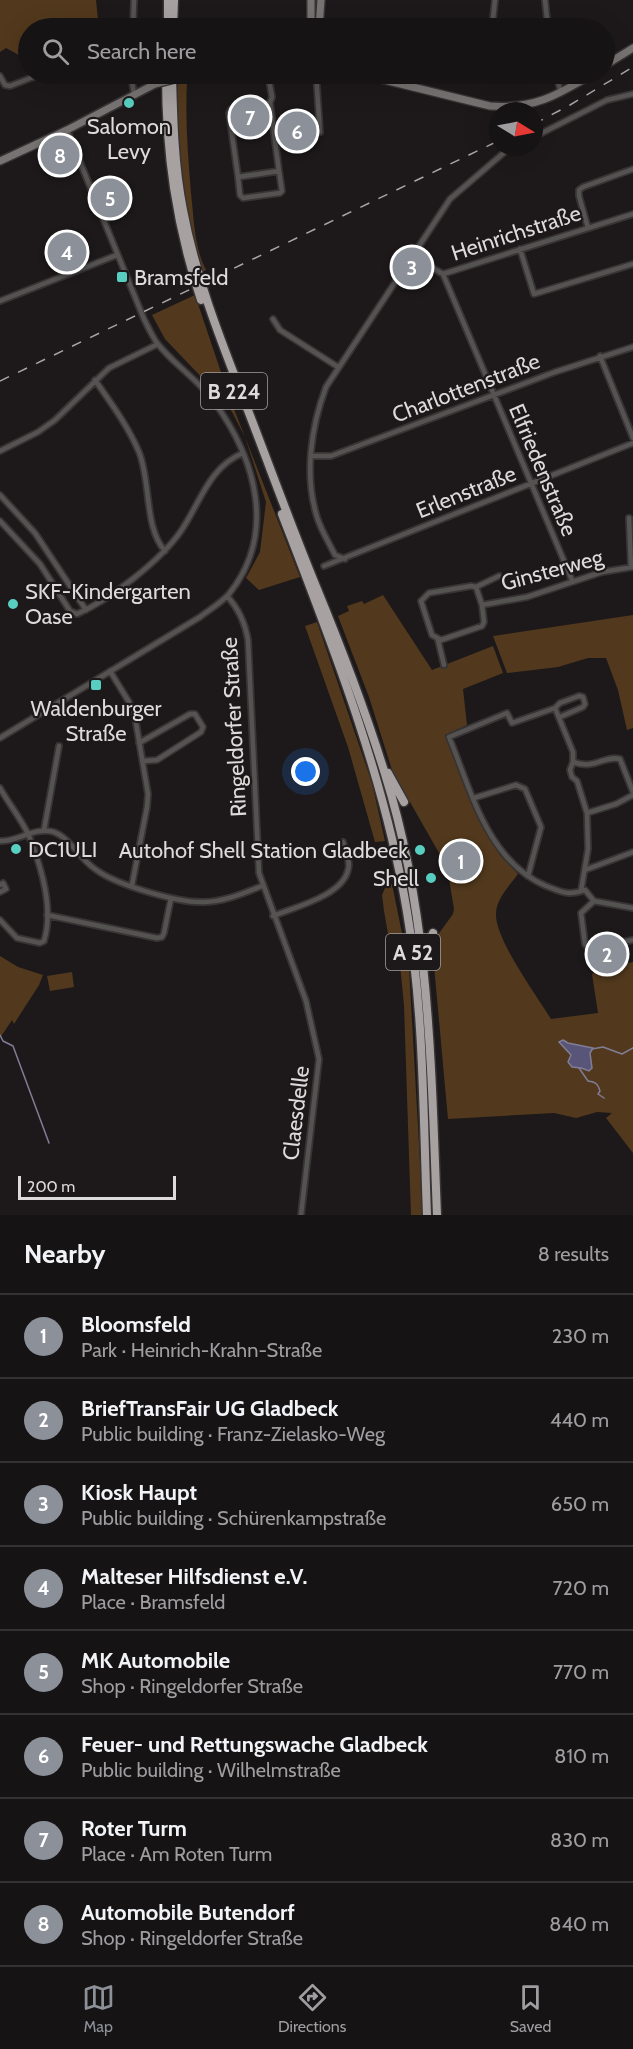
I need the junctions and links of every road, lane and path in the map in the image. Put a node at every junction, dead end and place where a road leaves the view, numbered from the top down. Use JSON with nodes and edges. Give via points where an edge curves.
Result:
{"nodes":[{"id":1,"x":134,"y":0,"type":"edge"},
{"id":2,"x":168,"y":0,"type":"edge"},
{"id":3,"x":174,"y":0,"type":"edge"},
{"id":4,"x":311,"y":0,"type":"edge"},
{"id":5,"x":321,"y":0,"type":"edge"},
{"id":6,"x":495,"y":0,"type":"edge"},
{"id":7,"x":545,"y":0,"type":"edge"},
{"id":8,"x":133,"y":18,"type":"edge"},
{"id":9,"x":168,"y":18,"type":"edge"},
{"id":10,"x":173,"y":18,"type":"edge"},
{"id":11,"x":311,"y":18,"type":"edge"},
{"id":12,"x":320,"y":18,"type":"edge"},
{"id":13,"x":493,"y":18,"type":"edge"},
{"id":14,"x":547,"y":18,"type":"edge"},
{"id":15,"x":633,"y":48,"type":"edge"},
{"id":16,"x":615,"y":60,"type":"edge"},
{"id":17,"x":0,"y":76,"type":"edge"},
{"id":18,"x":18,"y":83,"type":"edge"},
{"id":19,"x":132,"y":84,"type":"edge"},
{"id":20,"x":155,"y":84,"type":"edge"},
{"id":21,"x":166,"y":84,"type":"edge"},
{"id":22,"x":172,"y":84,"type":"edge"},
{"id":23,"x":270,"y":84,"type":"edge"},
{"id":24,"x":317,"y":84,"type":"edge"},
{"id":25,"x":401,"y":84,"type":"edge"},
{"id":26,"x":559,"y":84,"type":"edge"},
{"id":27,"x":576,"y":84,"type":"edge"},
{"id":28,"x":561,"y":93,"type":"junction"},
{"id":29,"x":633,"y":94,"type":"edge"},
{"id":30,"x":134,"y":95,"type":"junction"},
{"id":31,"x":270,"y":103,"type":"junction"},
{"id":32,"x":67,"y":130,"type":"junction"},
{"id":33,"x":320,"y":132,"type":"dead end"},
{"id":34,"x":543,"y":132,"type":"edge"},
{"id":35,"x":500,"y":156,"type":"edge"},
{"id":36,"x":0,"y":161,"type":"edge"},
{"id":37,"x":633,"y":169,"type":"edge"},
{"id":38,"x":279,"y":171,"type":"junction"},
{"id":39,"x":238,"y":177,"type":"junction"},
{"id":40,"x":633,"y":214,"type":"edge"},
{"id":41,"x":588,"y":228,"type":"junction"},
{"id":42,"x":520,"y":249,"type":"junction"},
{"id":43,"x":117,"y":255,"type":"junction"},
{"id":44,"x":412,"y":256,"type":"junction"},
{"id":45,"x":633,"y":264,"type":"edge"},
{"id":46,"x":443,"y":274,"type":"junction"},
{"id":47,"x":0,"y":301,"type":"edge"},
{"id":48,"x":273,"y":320,"type":"dead end"},
{"id":49,"x":158,"y":344,"type":"junction"},
{"id":50,"x":633,"y":347,"type":"edge"},
{"id":51,"x":600,"y":356,"type":"junction"},
{"id":52,"x":338,"y":367,"type":"junction"},
{"id":53,"x":95,"y":380,"type":"junction"},
{"id":54,"x":494,"y":395,"type":"junction"},
{"id":55,"x":633,"y":438,"type":"edge"},
{"id":56,"x":633,"y":443,"type":"edge"},
{"id":57,"x":0,"y":451,"type":"edge"},
{"id":58,"x":243,"y":453,"type":"junction"},
{"id":59,"x":311,"y":456,"type":"junction"},
{"id":60,"x":531,"y":484,"type":"junction"},
{"id":61,"x":0,"y":495,"type":"edge"},
{"id":62,"x":629,"y":518,"type":"dead end"},
{"id":63,"x":0,"y":520,"type":"edge"},
{"id":64,"x":165,"y":551,"type":"junction"},
{"id":65,"x":345,"y":559,"type":"junction"},
{"id":66,"x":324,"y":566,"type":"dead end"},
{"id":67,"x":632,"y":567,"type":"edge"},
{"id":68,"x":499,"y":576,"type":"dead end"},
{"id":69,"x":572,"y":580,"type":"junction"},
{"id":70,"x":476,"y":587,"type":"junction"},
{"id":71,"x":227,"y":596,"type":"junction"},
{"id":72,"x":482,"y":605,"type":"junction"},
{"id":73,"x":86,"y":610,"type":"junction"},
{"id":74,"x":438,"y":639,"type":"junction"},
{"id":75,"x":444,"y":665,"type":"dead end"},
{"id":76,"x":110,"y":671,"type":"junction"},
{"id":77,"x":354,"y":694,"type":"junction"},
{"id":78,"x":555,"y":708,"type":"junction"},
{"id":79,"x":560,"y":717,"type":"junction"},
{"id":80,"x":0,"y":738,"type":"edge"},
{"id":81,"x":139,"y":743,"type":"junction"},
{"id":82,"x":59,"y":746,"type":"dead end"},
{"id":83,"x":143,"y":761,"type":"junction"},
{"id":84,"x":573,"y":762,"type":"junction"},
{"id":85,"x":382,"y":764,"type":"junction"},
{"id":86,"x":0,"y":788,"type":"edge"},
{"id":87,"x":633,"y":793,"type":"edge"},
{"id":88,"x":474,"y":798,"type":"junction"},
{"id":89,"x":404,"y":802,"type":"dead end"},
{"id":90,"x":588,"y":813,"type":"junction"},
{"id":91,"x":44,"y":830,"type":"junction"},
{"id":92,"x":28,"y":834,"type":"junction"},
{"id":93,"x":0,"y":841,"type":"edge"},
{"id":94,"x":343,"y":842,"type":"dead end"},
{"id":95,"x":633,"y":852,"type":"edge"},
{"id":96,"x":585,"y":870,"type":"junction"},
{"id":97,"x":528,"y":876,"type":"junction"},
{"id":98,"x":0,"y":885,"type":"edge"},
{"id":99,"x":132,"y":885,"type":"junction"},
{"id":100,"x":262,"y":886,"type":"junction"},
{"id":101,"x":581,"y":891,"type":"junction"},
{"id":102,"x":0,"y":892,"type":"edge"},
{"id":103,"x":171,"y":898,"type":"junction"},
{"id":104,"x":594,"y":901,"type":"junction"},
{"id":105,"x":633,"y":908,"type":"edge"},
{"id":106,"x":47,"y":915,"type":"junction"},
{"id":107,"x":273,"y":916,"type":"junction"},
{"id":108,"x":0,"y":920,"type":"edge"},
{"id":109,"x":433,"y":933,"type":"dead end"},
{"id":110,"x":633,"y":940,"type":"edge"},
{"id":111,"x":286,"y":948,"type":"joint"},
{"id":112,"x":427,"y":987,"type":"junction"},
{"id":113,"x":301,"y":1215,"type":"edge"},
{"id":114,"x":427,"y":1215,"type":"edge"},
{"id":115,"x":437,"y":1215,"type":"edge"}],
"edges":[{"from":1,"to":8,"type":"street"},
{"from":2,"to":9,"type":"highway"},
{"from":3,"to":10,"type":"highway"},
{"from":4,"to":11,"type":"street"},
{"from":5,"to":12,"type":"street"},
{"from":6,"to":13,"type":"street"},
{"from":7,"to":14,"type":"street"},
{"from":15,"to":16,"type":"street"},
{"from":17,"to":18,"type":"street","via":[[5,85]]},
{"from":19,"to":30,"type":"street"},
{"from":20,"to":30,"type":"street","bridge":true},
{"from":21,"to":77,"type":"highway","number":"B 224","via":[[172,184],[188,262]]},
{"from":22,"to":77,"type":"highway","number":"B 224","via":[[177,168],[194,260]]},
{"from":23,"to":31,"type":"street"},
{"from":24,"to":33,"type":"street"},
{"from":25,"to":28,"type":"street","via":[[510,108]]},
{"from":26,"to":28,"type":"street"},
{"from":27,"to":28,"type":"street"},
{"from":29,"to":34,"type":"street","via":[[607,100]]},
{"from":30,"to":32,"type":"street"},
{"from":31,"to":38,"type":"street"},
{"from":31,"to":39,"type":"street","via":[[229,112]]},
{"from":32,"to":36,"type":"street"},
{"from":32,"to":43,"type":"street"},
{"from":35,"to":44,"type":"street","via":[[450,199]]},
{"from":37,"to":41,"type":"street","via":[[579,190]]},
{"from":38,"to":39,"type":"street"},
{"from":38,"to":39,"type":"street","via":[[280,193],[243,198]]},
{"from":40,"to":41,"type":"street","name":"Heinrichstraße"},
{"from":41,"to":42,"type":"street","name":"Heinrichstraße"},
{"from":42,"to":45,"type":"street","via":[[534,294]]},
{"from":42,"to":46,"type":"street","name":"Heinrichstraße"},
{"from":43,"to":47,"type":"street"},
{"from":43,"to":49,"type":"street"},
{"from":44,"to":46,"type":"street","name":"Heinrichstraße"},
{"from":44,"to":52,"type":"street"},
{"from":46,"to":54,"type":"street","name":"Elfriedenstraße"},
{"from":48,"to":52,"type":"street","via":[[280,330]]},
{"from":49,"to":53,"type":"street","via":[[109,368]]},
{"from":49,"to":58,"type":"street","via":[[215,403]]},
{"from":50,"to":51,"type":"street","name":"Charlottenstraße"},
{"from":51,"to":54,"type":"street","name":"Charlottenstraße"},
{"from":51,"to":55,"type":"street"},
{"from":52,"to":59,"type":"street","via":[[319,406]]},
{"from":53,"to":57,"type":"street","via":[[55,420]]},
{"from":53,"to":64,"type":"street","via":[[140,453],[158,543]]},
{"from":54,"to":59,"type":"street","name":"Charlottenstraße","via":[[331,456]]},
{"from":54,"to":60,"type":"street","name":"Elfriedenstraße"},
{"from":56,"to":60,"type":"street","name":"Erlenstraße"},
{"from":58,"to":64,"type":"street","via":[[214,474]]},
{"from":58,"to":71,"type":"street","via":[[256,496],[255,535],[251,557]]},
{"from":59,"to":65,"type":"street","via":[[318,518],[335,555]]},
{"from":60,"to":65,"type":"street","name":"Erlenstraße"},
{"from":60,"to":69,"type":"street","name":"Elfriedenstraße"},
{"from":61,"to":73,"type":"street","via":[[35,533]]},
{"from":62,"to":67,"type":"street","name":"Ginsterweg"},
{"from":63,"to":73,"type":"street","via":[[40,564],[70,612]]},
{"from":64,"to":73,"type":"street"},
{"from":65,"to":66,"type":"street","name":"Erlenstraße"},
{"from":67,"to":69,"type":"street","name":"Ginsterweg"},
{"from":68,"to":70,"type":"street","name":"Ginsterweg"},
{"from":69,"to":72,"type":"street","name":"Ginsterweg","via":[[527,597]]},
{"from":70,"to":72,"type":"street","name":"Ginsterweg"},
{"from":70,"to":74,"type":"street","name":"Ginsterweg","via":[[447,589],[423,597],[421,604],[432,635]]},
{"from":71,"to":76,"type":"street","via":[[200,617]]},
{"from":71,"to":100,"type":"street","name":"Ringeldorfer Straße","via":[[237,607],[248,640],[257,861]]},
{"from":72,"to":74,"type":"street","name":"Ginsterweg","via":[[482,626]]},
{"from":74,"to":75,"type":"street","name":"Ginsterweg"},
{"from":76,"to":80,"type":"street"},
{"from":76,"to":81,"type":"street","via":[[129,702]]},
{"from":77,"to":85,"type":"highway","number":"A 52"},
{"from":77,"to":114,"type":"highway","number":"A 52","via":[[399,870],[411,935],[420,1038]]},
{"from":78,"to":79,"type":"street"},
{"from":78,"to":79,"type":"street","via":[[583,697],[583,707]]},
{"from":78,"to":88,"type":"street","via":[[512,723],[507,713],[449,737]]},
{"from":79,"to":84,"type":"street"},
{"from":81,"to":83,"type":"street"},
{"from":81,"to":83,"type":"street","via":[[190,714],[195,714],[203,727],[157,760]]},
{"from":82,"to":91,"type":"street"},
{"from":83,"to":99,"type":"street","via":[[147,807]]},
{"from":84,"to":87,"type":"street","via":[[586,767],[620,759]]},
{"from":84,"to":90,"type":"street","via":[[572,777]]},
{"from":85,"to":89,"type":"highway"},
{"from":85,"to":112,"type":"highway","number":"A 52","via":[[409,869]]},
{"from":86,"to":92,"type":"street"},
{"from":87,"to":90,"type":"street","via":[[616,804]]},
{"from":88,"to":97,"type":"street","via":[[501,852]]},
{"from":88,"to":97,"type":"street","via":[[516,785],[525,789],[541,826]]},
{"from":90,"to":96,"type":"street"},
{"from":91,"to":92,"type":"street"},
{"from":91,"to":99,"type":"street","via":[[62,837],[106,877]]},
{"from":92,"to":93,"type":"street"},
{"from":92,"to":106,"type":"street","via":[[39,865]]},
{"from":94,"to":107,"type":"street","via":[[348,871],[339,885],[330,893]]},
{"from":95,"to":96,"type":"street"},
{"from":96,"to":101,"type":"street"},
{"from":97,"to":101,"type":"street","via":[[573,895]]},
{"from":98,"to":102,"type":"street","via":[[3,883],[6,889]]},
{"from":99,"to":103,"type":"street"},
{"from":100,"to":103,"type":"street","via":[[207,902]]},
{"from":100,"to":107,"type":"street","name":"Ringeldorfer Straße"},
{"from":101,"to":104,"type":"street","via":[[585,890]]},
{"from":103,"to":106,"type":"street","via":[[164,933],[157,938]]},
{"from":104,"to":105,"type":"street"},
{"from":104,"to":110,"type":"street","via":[[581,913],[585,945],[609,946]]},
{"from":106,"to":108,"type":"street","via":[[45,938],[40,943],[17,938]]},
{"from":107,"to":111,"type":"street","name":"Ringeldorfer Straße"},
{"from":109,"to":112,"type":"highway"},
{"from":111,"to":113,"type":"street","name":"Claesdelle","via":[[306,1002],[319,1059]]},
{"from":112,"to":115,"type":"highway","number":"A 52"}]}
